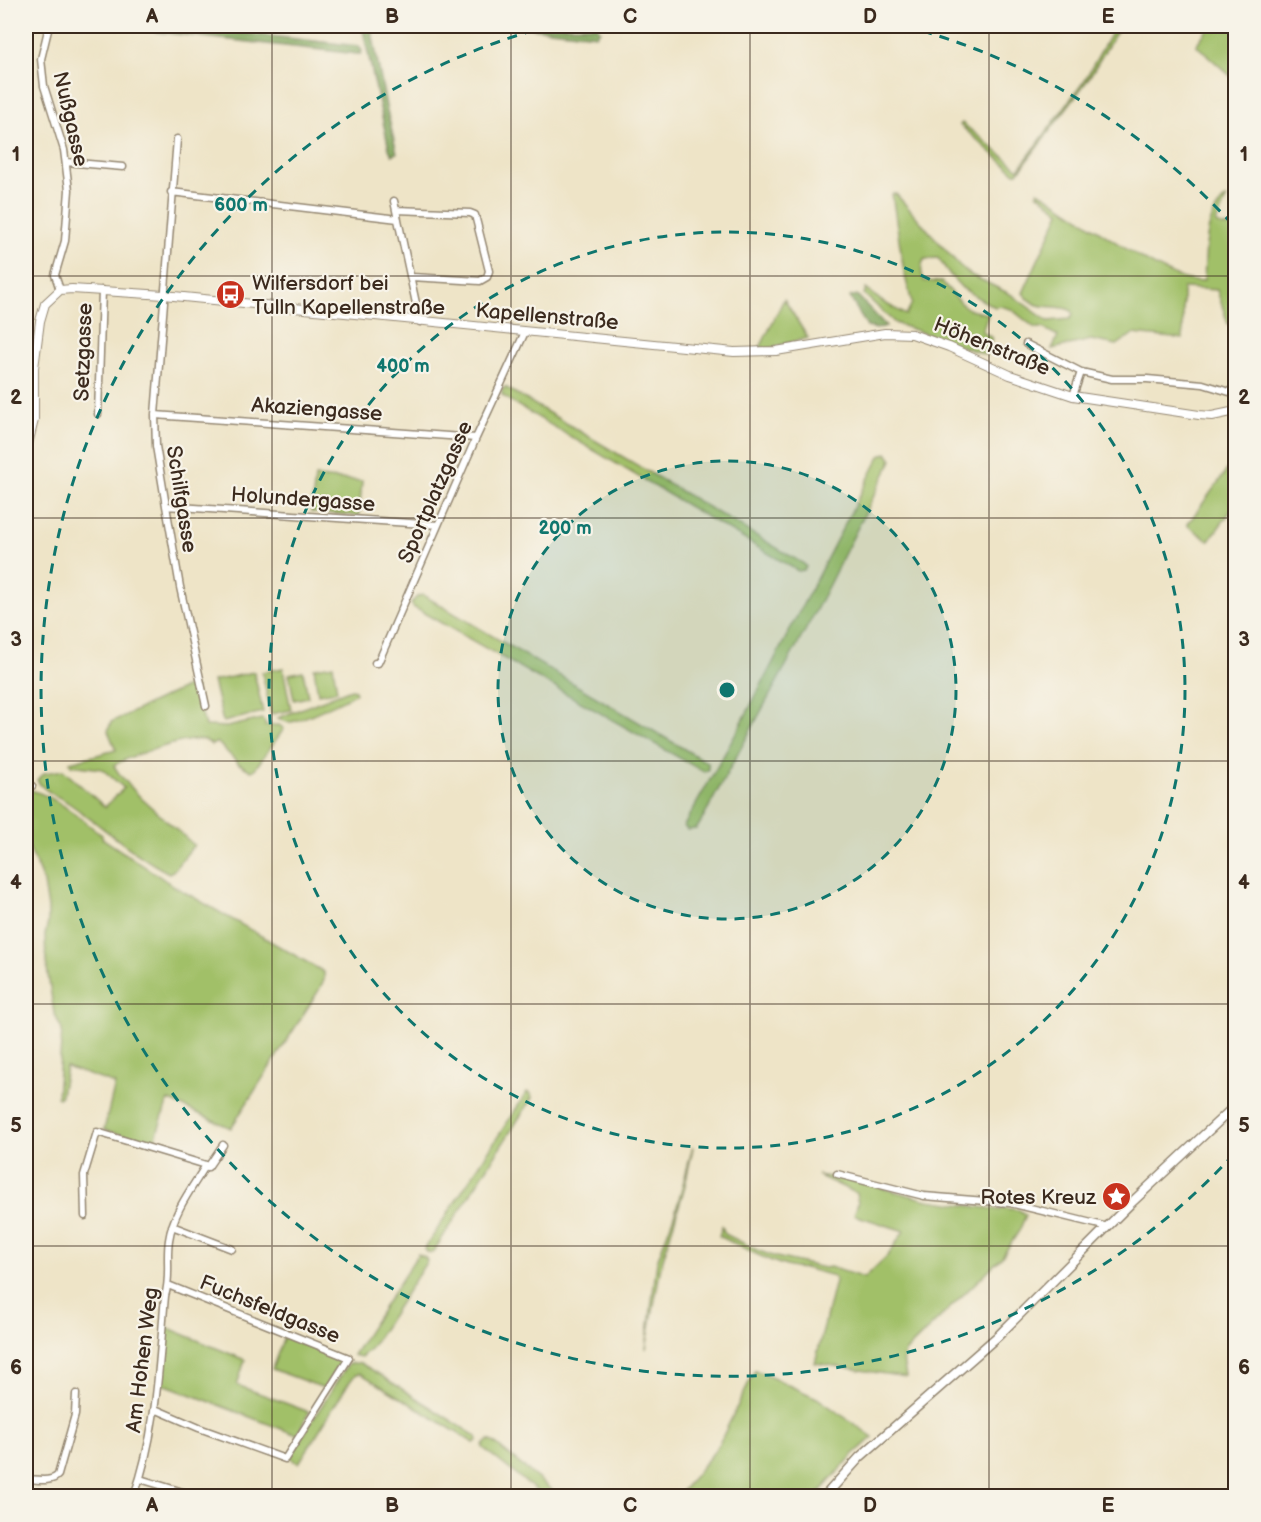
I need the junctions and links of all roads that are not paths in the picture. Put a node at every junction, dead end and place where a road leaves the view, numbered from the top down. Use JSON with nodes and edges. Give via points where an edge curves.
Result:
{"nodes":[{"id":1,"x":50,"y":26,"type":"edge"},
{"id":2,"x":177,"y":139,"type":"dead end"},
{"id":3,"x":66,"y":162,"type":"junction"},
{"id":4,"x":123,"y":167,"type":"dead end"},
{"id":5,"x":171,"y":192,"type":"junction"},
{"id":6,"x":394,"y":201,"type":"dead end"},
{"id":7,"x":397,"y":210,"type":"junction"},
{"id":8,"x":398,"y":219,"type":"junction"},
{"id":9,"x":411,"y":277,"type":"junction"},
{"id":10,"x":60,"y":290,"type":"junction"},
{"id":11,"x":102,"y":290,"type":"junction"},
{"id":12,"x":164,"y":295,"type":"junction"},
{"id":13,"x":420,"y":322,"type":"junction"},
{"id":14,"x":525,"y":332,"type":"junction"},
{"id":15,"x":1026,"y":344,"type":"dead end"},
{"id":16,"x":734,"y":352,"type":"joint"},
{"id":17,"x":1082,"y":372,"type":"junction"},
{"id":18,"x":1236,"y":394,"type":"edge"},
{"id":19,"x":1073,"y":396,"type":"junction"},
{"id":20,"x":1236,"y":411,"type":"edge"},
{"id":21,"x":98,"y":414,"type":"dead end"},
{"id":22,"x":155,"y":415,"type":"junction"},
{"id":23,"x":476,"y":438,"type":"junction"},
{"id":24,"x":26,"y":452,"type":"edge"},
{"id":25,"x":166,"y":506,"type":"junction"},
{"id":26,"x":438,"y":525,"type":"junction"},
{"id":27,"x":375,"y":663,"type":"dead end"},
{"id":28,"x":206,"y":706,"type":"dead end"},
{"id":29,"x":1236,"y":1105,"type":"edge"},
{"id":30,"x":223,"y":1145,"type":"dead end"},
{"id":31,"x":206,"y":1165,"type":"junction"},
{"id":32,"x":837,"y":1174,"type":"dead end"},
{"id":33,"x":85,"y":1216,"type":"dead end"},
{"id":34,"x":172,"y":1226,"type":"junction"},
{"id":35,"x":1108,"y":1227,"type":"junction"},
{"id":36,"x":232,"y":1249,"type":"dead end"},
{"id":37,"x":168,"y":1286,"type":"junction"},
{"id":38,"x":76,"y":1394,"type":"dead end"},
{"id":39,"x":155,"y":1409,"type":"junction"},
{"id":40,"x":26,"y":1479,"type":"edge"},
{"id":41,"x":140,"y":1479,"type":"junction"},
{"id":42,"x":134,"y":1497,"type":"edge"},
{"id":43,"x":196,"y":1497,"type":"edge"},
{"id":44,"x":825,"y":1497,"type":"edge"}],
"edges":[{"from":1,"to":3,"type":"street","name":"Nußgasse","via":[[42,59],[44,86]]},
{"from":2,"to":5,"type":"street","name":"Schilfgasse"},
{"from":3,"to":4,"type":"street"},
{"from":3,"to":10,"type":"street","name":"Nußgasse","via":[[69,189],[65,241],[55,275]]},
{"from":5,"to":8,"type":"street"},
{"from":5,"to":12,"type":"street","name":"Schilfgasse"},
{"from":6,"to":7,"type":"street"},
{"from":7,"to":8,"type":"street"},
{"from":7,"to":9,"type":"street","via":[[475,215],[489,271],[480,281]]},
{"from":8,"to":9,"type":"street"},
{"from":9,"to":13,"type":"street"},
{"from":10,"to":11,"type":"street","name":"Kapellenstraße"},
{"from":10,"to":24,"type":"street","via":[[45,304],[40,321],[34,368],[34,420]]},
{"from":11,"to":12,"type":"street","name":"Kapellenstraße"},
{"from":11,"to":21,"type":"street","name":"Setzgasse"},
{"from":12,"to":13,"type":"street","name":"Kapellenstraße"},
{"from":12,"to":22,"type":"street","name":"Schilfgasse"},
{"from":13,"to":14,"type":"street","name":"Kapellenstraße"},
{"from":14,"to":16,"type":"street","name":"Kapellenstraße"},
{"from":14,"to":23,"type":"street","name":"Sportplatzgasse"},
{"from":15,"to":17,"type":"street"},
{"from":16,"to":19,"type":"street","name":"Höhenstraße","via":[[776,351],[885,333],[912,334],[1010,375]]},
{"from":17,"to":18,"type":"street","via":[[1112,379],[1203,384]]},
{"from":17,"to":19,"type":"street"},
{"from":19,"to":20,"type":"street","name":"Höhenstraße","via":[[1198,415]]},
{"from":22,"to":23,"type":"street","name":"Akaziengasse"},
{"from":22,"to":25,"type":"street","name":"Schilfgasse"},
{"from":23,"to":26,"type":"street","name":"Sportplatzgasse"},
{"from":25,"to":26,"type":"street","name":"Holundergasse"},
{"from":25,"to":28,"type":"street","name":"Schilfgasse"},
{"from":26,"to":27,"type":"street","name":"Sportplatzgasse"},
{"from":29,"to":35,"type":"main road"},
{"from":30,"to":31,"type":"street","name":"Am Hohen Weg"},
{"from":31,"to":33,"type":"street","via":[[97,1132],[84,1175]]},
{"from":31,"to":34,"type":"street","name":"Am Hohen Weg"},
{"from":32,"to":35,"type":"street","via":[[924,1196],[1010,1203]]},
{"from":34,"to":36,"type":"street"},
{"from":34,"to":37,"type":"street","name":"Am Hohen Weg"},
{"from":35,"to":44,"type":"main road","via":[[998,1336],[860,1457]]},
{"from":37,"to":39,"type":"street","name":"Am Hohen Weg"},
{"from":37,"to":39,"type":"street","name":"Fuchsfeldgasse","via":[[349,1358],[285,1459]]},
{"from":38,"to":40,"type":"street","via":[[75,1415],[58,1475],[50,1480]]},
{"from":39,"to":41,"type":"street","name":"Am Hohen Weg"},
{"from":41,"to":42,"type":"street","name":"Am Hohen Weg"},
{"from":41,"to":43,"type":"street"}]}
